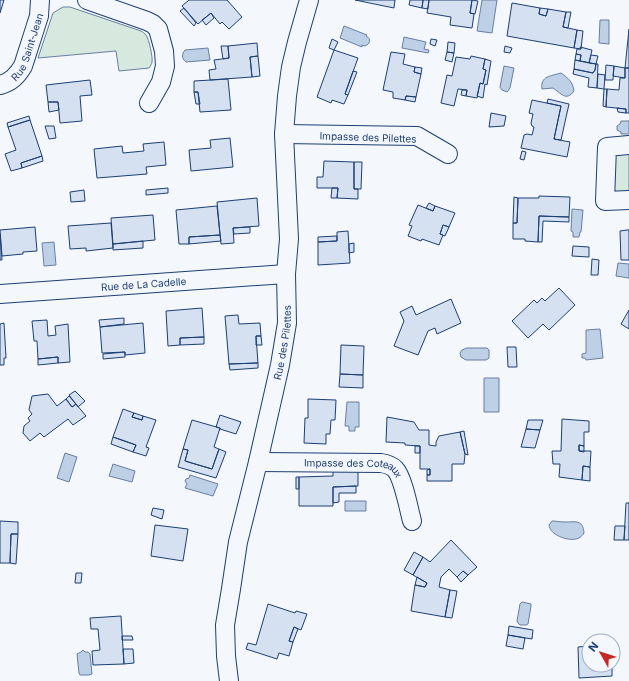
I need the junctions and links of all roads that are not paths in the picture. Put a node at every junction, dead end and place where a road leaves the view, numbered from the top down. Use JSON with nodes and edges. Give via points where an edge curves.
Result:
{"nodes":[{"id":1,"x":40,"y":0,"type":"edge"},
{"id":2,"x":86,"y":0,"type":"edge"},
{"id":3,"x":309,"y":0,"type":"edge"},
{"id":4,"x":0,"y":85,"type":"edge"},
{"id":5,"x":149,"y":103,"type":"dead end"},
{"id":6,"x":284,"y":134,"type":"junction"},
{"id":7,"x":629,"y":145,"type":"edge"},
{"id":8,"x":448,"y":154,"type":"dead end"},
{"id":9,"x":629,"y":200,"type":"edge"},
{"id":10,"x":286,"y":274,"type":"junction"},
{"id":11,"x":0,"y":294,"type":"edge"},
{"id":12,"x":258,"y":462,"type":"junction"},
{"id":13,"x":412,"y":521,"type":"dead end"},
{"id":14,"x":229,"y":681,"type":"edge"}],
"edges":[{"from":1,"to":4,"type":"street","name":"Rue Saint-Jean","via":[[39,16],[23,66],[14,78]]},
{"from":2,"to":5,"type":"street","via":[[147,21],[158,29],[165,66],[161,82]]},
{"from":3,"to":6,"type":"street","name":"Rue des Pilettes","via":[[291,67]]},
{"from":6,"to":8,"type":"street","name":"Impasse des Pilettes","via":[[417,136]]},
{"from":6,"to":10,"type":"street","name":"Rue des Pilettes","via":[[289,239]]},
{"from":7,"to":9,"type":"street","via":[[607,147],[605,201]]},
{"from":10,"to":11,"type":"street","name":"Rue de La Cadelle"},
{"from":10,"to":12,"type":"street","name":"Rue des Pilettes","via":[[286,322],[280,365]]},
{"from":12,"to":13,"type":"street","name":"Impasse des Coteaux","via":[[389,464],[400,476]]},
{"from":12,"to":14,"type":"street","name":"Rue des Pilettes","via":[[238,542],[225,625]]}]}
